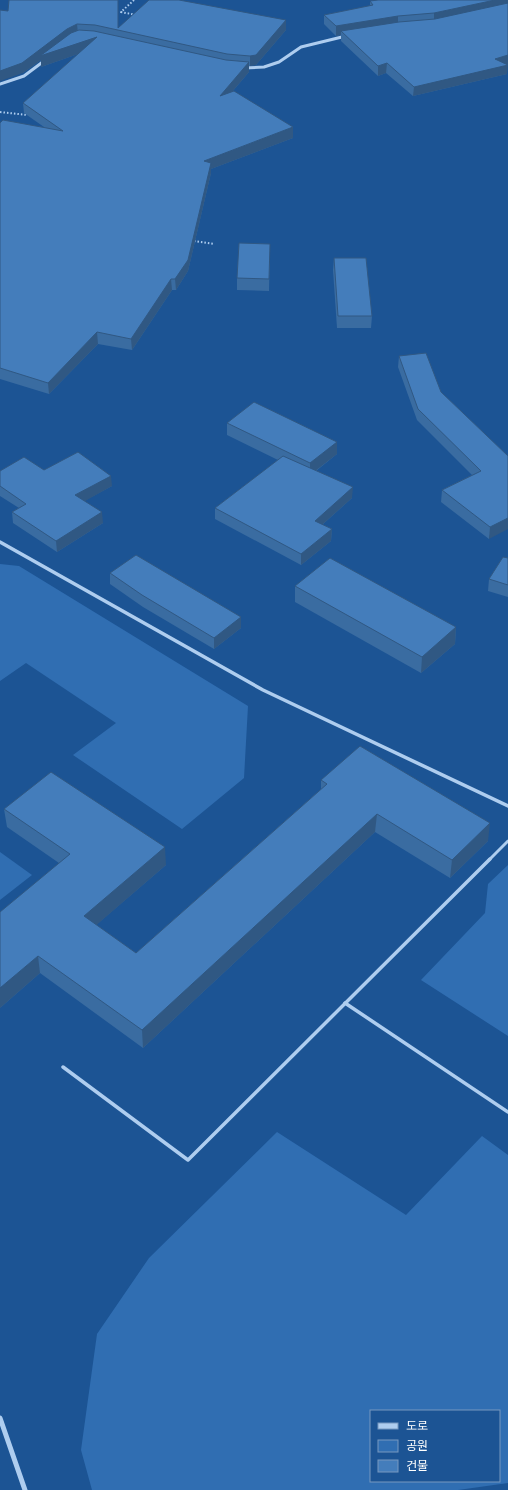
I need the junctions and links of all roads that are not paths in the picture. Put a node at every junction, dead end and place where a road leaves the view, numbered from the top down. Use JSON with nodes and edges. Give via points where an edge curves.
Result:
{"nodes":[{"id":1,"x":351,"y":36,"type":"edge"},
{"id":2,"x":47,"y":58,"type":"edge"},
{"id":3,"x":242,"y":68,"type":"edge"},
{"id":4,"x":0,"y":84,"type":"edge"},
{"id":5,"x":0,"y":542,"type":"edge"},
{"id":6,"x":508,"y":806,"type":"edge"},
{"id":7,"x":508,"y":841,"type":"edge"},
{"id":8,"x":345,"y":1003,"type":"junction"},
{"id":9,"x":63,"y":1067,"type":"dead end"},
{"id":10,"x":508,"y":1112,"type":"edge"},
{"id":11,"x":0,"y":1418,"type":"edge"},
{"id":12,"x":26,"y":1490,"type":"edge"}],
"edges":[{"from":1,"to":3,"type":"street","via":[[301,47],[279,62],[264,67]]},
{"from":2,"to":4,"type":"street","via":[[24,76]]},
{"from":5,"to":6,"type":"street","via":[[263,690]]},
{"from":7,"to":8,"type":"lane"},
{"from":8,"to":9,"type":"lane","via":[[188,1160]]},
{"from":8,"to":10,"type":"lane"},
{"from":11,"to":12,"type":"street"}]}
